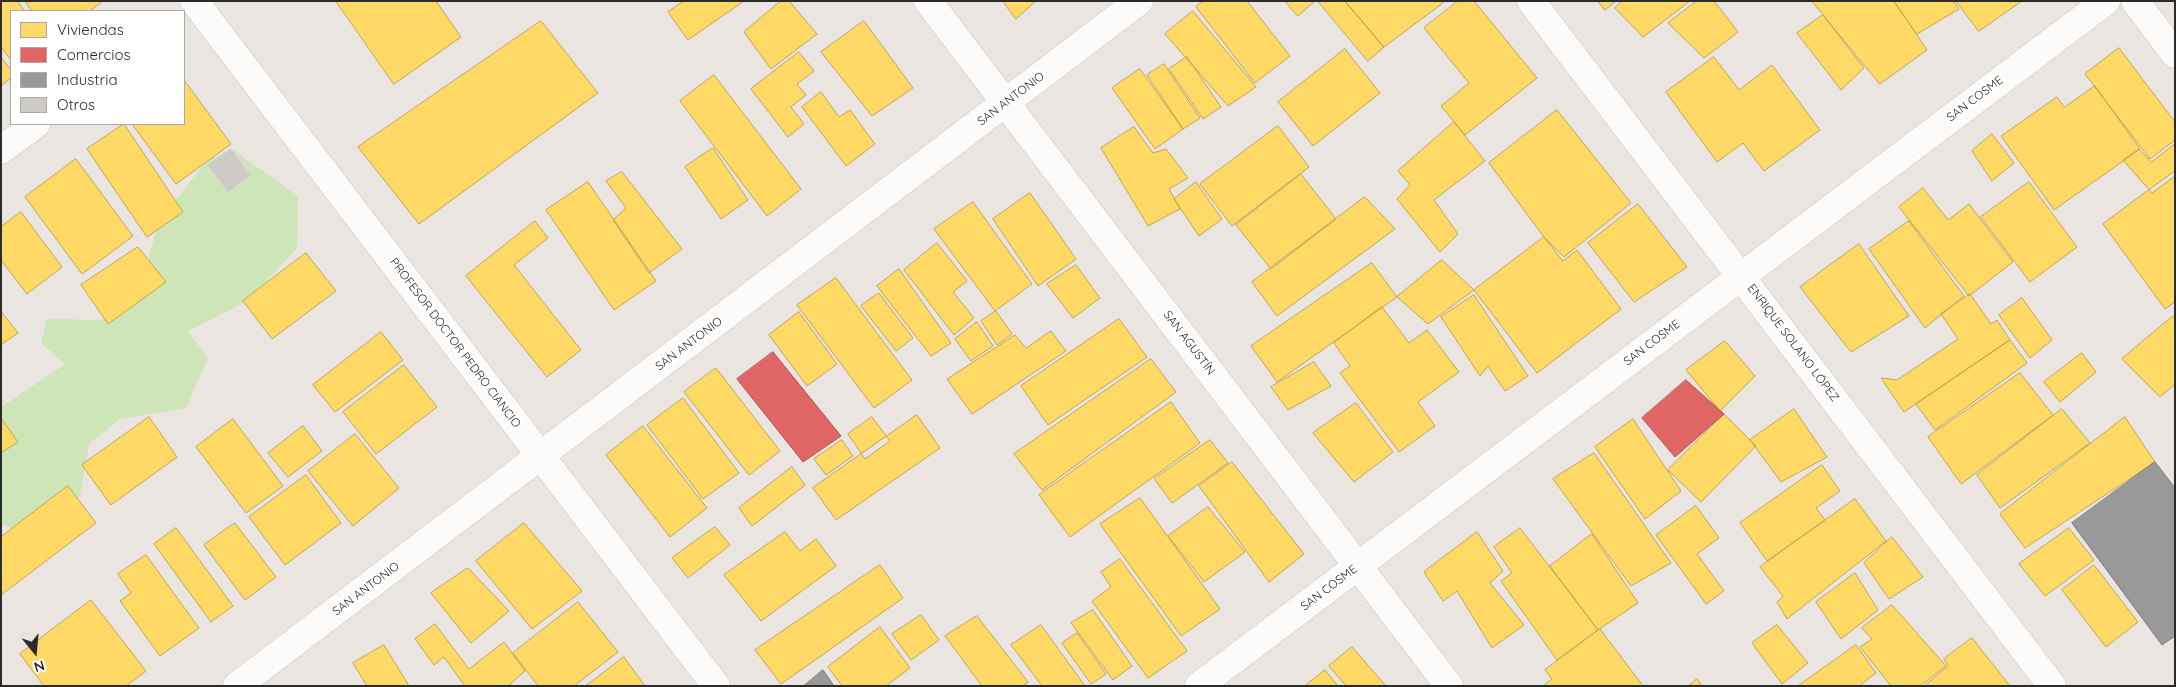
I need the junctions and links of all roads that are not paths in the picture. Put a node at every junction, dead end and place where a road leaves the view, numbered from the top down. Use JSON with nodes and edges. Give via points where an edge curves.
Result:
{"nodes":[{"id":1,"x":928,"y":1,"type":"edge"},
{"id":2,"x":1139,"y":1,"type":"edge"},
{"id":3,"x":1531,"y":1,"type":"edge"},
{"id":4,"x":2106,"y":1,"type":"edge"},
{"id":5,"x":2135,"y":1,"type":"edge"},
{"id":6,"x":192,"y":4,"type":"edge"},
{"id":7,"x":2175,"y":54,"type":"edge"},
{"id":8,"x":1006,"y":102,"type":"junction"},
{"id":9,"x":35,"y":125,"type":"edge"},
{"id":10,"x":1,"y":150,"type":"edge"},
{"id":11,"x":1742,"y":275,"type":"junction"},
{"id":12,"x":541,"y":456,"type":"junction"},
{"id":13,"x":1358,"y":566,"type":"junction"},
{"id":14,"x":237,"y":686,"type":"edge"},
{"id":15,"x":716,"y":686,"type":"edge"},
{"id":16,"x":1199,"y":686,"type":"edge"},
{"id":17,"x":1449,"y":686,"type":"edge"},
{"id":18,"x":2052,"y":686,"type":"edge"}],
"edges":[{"from":1,"to":8,"type":"street","name":"SAN AGUSTÍN"},
{"from":2,"to":8,"type":"street","name":"SAN ANTONIO"},
{"from":3,"to":11,"type":"street","name":"ENRIQUE SOLANO LÓPEZ"},
{"from":4,"to":11,"type":"street","name":"SAN COSME"},
{"from":5,"to":7,"type":"street"},
{"from":6,"to":12,"type":"street","name":"PROFESOR DOCTOR PEDRO CIANCIO"},
{"from":8,"to":12,"type":"street","name":"SAN ANTONIO"},
{"from":8,"to":13,"type":"street","name":"SAN AGUSTÍN"},
{"from":9,"to":10,"type":"street"},
{"from":11,"to":13,"type":"street","name":"SAN COSME"},
{"from":11,"to":18,"type":"street","name":"ENRIQUE SOLANO LÓPEZ"},
{"from":12,"to":14,"type":"street","name":"SAN ANTONIO"},
{"from":12,"to":15,"type":"street","name":"PROFESOR DOCTOR PEDRO CIANCIO"},
{"from":13,"to":16,"type":"street","name":"SAN COSME"},
{"from":13,"to":17,"type":"street","name":"SAN AGUSTÍN"}]}
